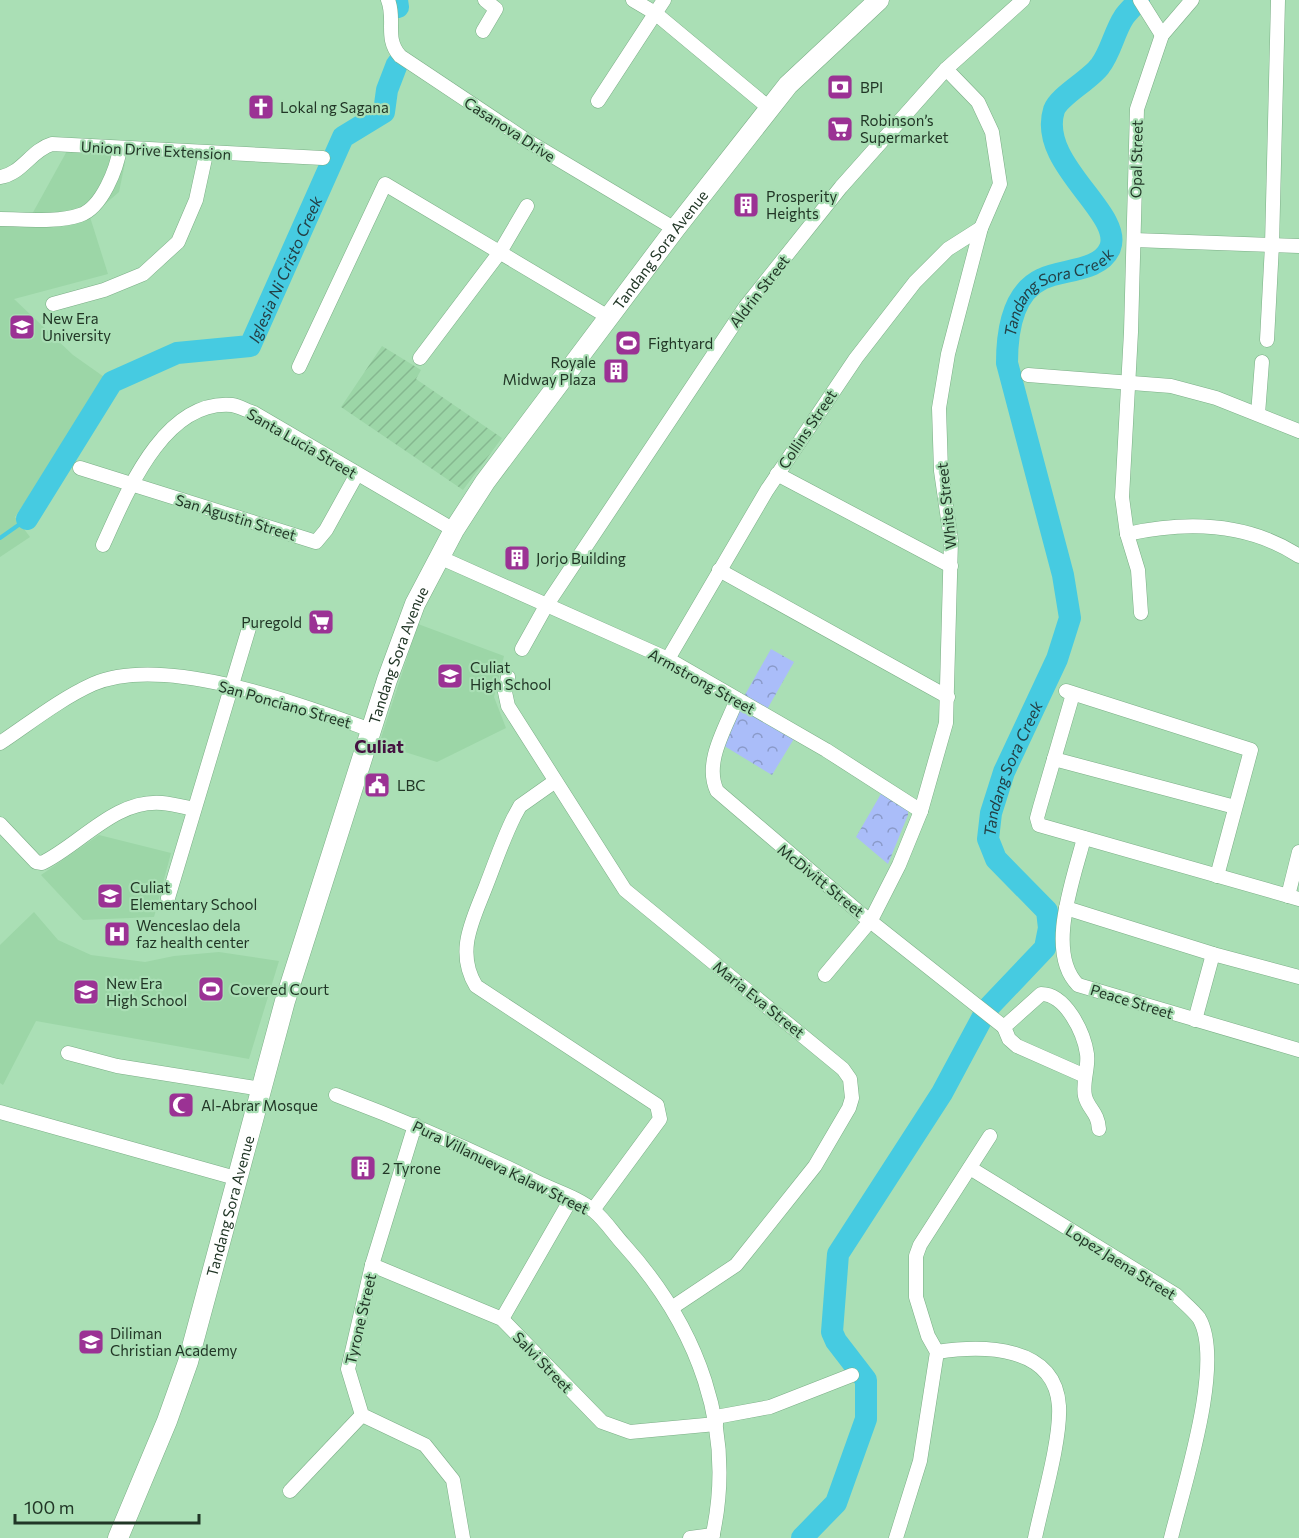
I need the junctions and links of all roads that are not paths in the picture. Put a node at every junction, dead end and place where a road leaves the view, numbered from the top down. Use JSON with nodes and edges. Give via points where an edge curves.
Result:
{"nodes":[{"id":1,"x":388,"y":0,"type":"edge"},
{"id":2,"x":485,"y":0,"type":"edge"},
{"id":3,"x":633,"y":0,"type":"edge"},
{"id":4,"x":664,"y":0,"type":"edge"},
{"id":5,"x":879,"y":0,"type":"edge"},
{"id":6,"x":1023,"y":0,"type":"edge"},
{"id":7,"x":1192,"y":0,"type":"edge"},
{"id":8,"x":1278,"y":0,"type":"edge"},
{"id":9,"x":1142,"y":4,"type":"edge"},
{"id":10,"x":655,"y":13,"type":"junction"},
{"id":11,"x":483,"y":31,"type":"dead end"},
{"id":12,"x":1162,"y":35,"type":"junction"},
{"id":13,"x":946,"y":69,"type":"junction"},
{"id":14,"x":598,"y":101,"type":"dead end"},
{"id":15,"x":768,"y":107,"type":"junction"},
{"id":16,"x":120,"y":148,"type":"junction"},
{"id":17,"x":206,"y":154,"type":"junction"},
{"id":18,"x":323,"y":158,"type":"dead end"},
{"id":19,"x":0,"y":177,"type":"edge"},
{"id":20,"x":527,"y":206,"type":"dead end"},
{"id":21,"x":0,"y":219,"type":"edge"},
{"id":22,"x":981,"y":228,"type":"junction"},
{"id":23,"x":675,"y":229,"type":"junction"},
{"id":24,"x":1134,"y":240,"type":"junction"},
{"id":25,"x":1272,"y":245,"type":"junction"},
{"id":26,"x":1299,"y":246,"type":"edge"},
{"id":27,"x":500,"y":252,"type":"junction"},
{"id":28,"x":53,"y":304,"type":"dead end"},
{"id":29,"x":610,"y":318,"type":"junction"},
{"id":30,"x":1267,"y":340,"type":"dead end"},
{"id":31,"x":420,"y":358,"type":"dead end"},
{"id":32,"x":1262,"y":362,"type":"dead end"},
{"id":33,"x":299,"y":367,"type":"dead end"},
{"id":34,"x":1028,"y":375,"type":"dead end"},
{"id":35,"x":1129,"y":383,"type":"junction"},
{"id":36,"x":1258,"y":414,"type":"junction"},
{"id":37,"x":1299,"y":431,"type":"edge"},
{"id":38,"x":80,"y":468,"type":"dead end"},
{"id":39,"x":357,"y":474,"type":"junction"},
{"id":40,"x":777,"y":474,"type":"junction"},
{"id":41,"x":131,"y":484,"type":"junction"},
{"id":42,"x":454,"y":530,"type":"junction"},
{"id":43,"x":1127,"y":534,"type":"junction"},
{"id":44,"x":103,"y":545,"type":"dead end"},
{"id":45,"x":1299,"y":556,"type":"edge"},
{"id":46,"x":439,"y":557,"type":"junction"},
{"id":47,"x":951,"y":566,"type":"junction"},
{"id":48,"x":720,"y":570,"type":"junction"},
{"id":49,"x":546,"y":606,"type":"junction"},
{"id":50,"x":1141,"y":614,"type":"dead end"},
{"id":51,"x":249,"y":628,"type":"dead end"},
{"id":52,"x":522,"y":649,"type":"dead end"},
{"id":53,"x":668,"y":659,"type":"junction"},
{"id":54,"x":508,"y":677,"type":"dead end"},
{"id":55,"x":231,"y":686,"type":"junction"},
{"id":56,"x":948,"y":697,"type":"junction"},
{"id":57,"x":737,"y":699,"type":"junction"},
{"id":58,"x":371,"y":730,"type":"junction"},
{"id":59,"x":0,"y":743,"type":"edge"},
{"id":60,"x":1054,"y":759,"type":"junction"},
{"id":61,"x":554,"y":782,"type":"junction"},
{"id":62,"x":1234,"y":807,"type":"junction"},
{"id":63,"x":194,"y":810,"type":"junction"},
{"id":64,"x":921,"y":811,"type":"junction"},
{"id":65,"x":0,"y":824,"type":"edge"},
{"id":66,"x":1084,"y":838,"type":"junction"},
{"id":67,"x":1299,"y":852,"type":"edge"},
{"id":68,"x":1217,"y":876,"type":"junction"},
{"id":69,"x":1294,"y":897,"type":"edge"},
{"id":70,"x":168,"y":898,"type":"dead end"},
{"id":71,"x":1066,"y":908,"type":"junction"},
{"id":72,"x":871,"y":920,"type":"junction"},
{"id":73,"x":1213,"y":954,"type":"junction"},
{"id":74,"x":825,"y":975,"type":"dead end"},
{"id":75,"x":1299,"y":977,"type":"edge"},
{"id":76,"x":1195,"y":1020,"type":"junction"},
{"id":77,"x":1004,"y":1027,"type":"junction"},
{"id":78,"x":1299,"y":1050,"type":"edge"},
{"id":79,"x":68,"y":1053,"type":"dead end"},
{"id":80,"x":1085,"y":1076,"type":"junction"},
{"id":81,"x":261,"y":1089,"type":"junction"},
{"id":82,"x":336,"y":1095,"type":"dead end"},
{"id":83,"x":0,"y":1112,"type":"edge"},
{"id":84,"x":415,"y":1125,"type":"junction"},
{"id":85,"x":1099,"y":1129,"type":"dead end"},
{"id":86,"x":990,"y":1137,"type":"dead end"},
{"id":87,"x":970,"y":1168,"type":"junction"},
{"id":88,"x":239,"y":1179,"type":"junction"},
{"id":89,"x":571,"y":1199,"type":"junction"},
{"id":90,"x":593,"y":1210,"type":"junction"},
{"id":91,"x":372,"y":1264,"type":"junction"},
{"id":92,"x":674,"y":1307,"type":"junction"},
{"id":93,"x":502,"y":1319,"type":"junction"},
{"id":94,"x":937,"y":1352,"type":"junction"},
{"id":95,"x":852,"y":1375,"type":"dead end"},
{"id":96,"x":362,"y":1415,"type":"junction"},
{"id":97,"x":716,"y":1421,"type":"junction"},
{"id":98,"x":290,"y":1491,"type":"dead end"},
{"id":99,"x":713,"y":1536,"type":"edge"},
{"id":100,"x":118,"y":1538,"type":"edge"},
{"id":101,"x":463,"y":1538,"type":"edge"},
{"id":102,"x":690,"y":1538,"type":"edge"},
{"id":103,"x":896,"y":1538,"type":"edge"},
{"id":104,"x":1035,"y":1538,"type":"edge"},
{"id":105,"x":1171,"y":1538,"type":"edge"}],
"edges":[{"from":1,"to":23,"type":"street","name":"Casanova Drive","via":[[392,10],[389,36],[400,56],[526,140]]},
{"from":2,"to":11,"type":"street","via":[[496,9]]},
{"from":3,"to":10,"type":"street"},
{"from":4,"to":10,"type":"street"},
{"from":5,"to":15,"type":"main road","name":"Tandang Sora Avenue","via":[[819,53]]},
{"from":6,"to":13,"type":"street","name":"Aldrin Street"},
{"from":7,"to":12,"type":"street","name":"Opal Street"},
{"from":8,"to":25,"type":"street"},
{"from":9,"to":12,"type":"street"},
{"from":10,"to":14,"type":"street"},
{"from":10,"to":15,"type":"street"},
{"from":12,"to":24,"type":"street","name":"Opal Street","via":[[1137,109]]},
{"from":13,"to":22,"type":"street","name":"White Street","via":[[978,102],[992,132],[1000,184]]},
{"from":13,"to":49,"type":"street","name":"Aldrin Street","via":[[841,187],[746,306]]},
{"from":15,"to":23,"type":"main road","name":"Tandang Sora Avenue"},
{"from":16,"to":17,"type":"street","name":"Union Drive Extension"},
{"from":16,"to":19,"type":"street","name":"Union Drive Extension","via":[[52,144],[32,154],[17,171]]},
{"from":16,"to":21,"type":"street","via":[[110,181],[88,211],[66,217]]},
{"from":17,"to":18,"type":"street","name":"Union Drive Extension"},
{"from":17,"to":28,"type":"street","via":[[196,200],[178,242],[143,274]]},
{"from":20,"to":27,"type":"street"},
{"from":22,"to":40,"type":"street","name":"Collins Street","via":[[948,249],[915,282],[856,358]]},
{"from":22,"to":47,"type":"street","name":"White Street","via":[[948,354],[939,408]]},
{"from":23,"to":29,"type":"main road","name":"Tandang Sora Avenue"},
{"from":24,"to":25,"type":"street"},
{"from":24,"to":35,"type":"street","name":"Opal Street"},
{"from":25,"to":26,"type":"street"},
{"from":25,"to":30,"type":"street"},
{"from":27,"to":29,"type":"street"},
{"from":27,"to":31,"type":"street"},
{"from":27,"to":33,"type":"street","via":[[385,184]]},
{"from":29,"to":42,"type":"main road","name":"Tandang Sora Avenue","via":[[485,482]]},
{"from":32,"to":36,"type":"street"},
{"from":34,"to":35,"type":"street"},
{"from":35,"to":36,"type":"street","via":[[1170,386]]},
{"from":35,"to":43,"type":"street","name":"Opal Street","via":[[1122,497]]},
{"from":36,"to":37,"type":"street"},
{"from":38,"to":41,"type":"street","name":"San Agustin Street"},
{"from":39,"to":41,"type":"street","name":"San Agustin Street","via":[[316,542]]},
{"from":39,"to":41,"type":"street","name":"Santa Lucia Street","via":[[254,413],[233,405],[191,413],[161,440]]},
{"from":39,"to":42,"type":"street","name":"Santa Lucia Street"},
{"from":40,"to":47,"type":"street"},
{"from":40,"to":48,"type":"street","name":"Collins Street"},
{"from":41,"to":44,"type":"street","name":"Santa Lucia Street"},
{"from":42,"to":46,"type":"main road","name":"Tandang Sora Avenue"},
{"from":43,"to":45,"type":"street","via":[[1160,527],[1228,528],[1261,537]]},
{"from":43,"to":50,"type":"street","name":"Opal Street","via":[[1138,570]]},
{"from":46,"to":49,"type":"street","name":"Armstrong Street"},
{"from":46,"to":58,"type":"main road","name":"Tandang Sora Avenue","via":[[408,620]]},
{"from":47,"to":56,"type":"street","name":"White Street"},
{"from":48,"to":53,"type":"street","name":"Collins Street"},
{"from":48,"to":56,"type":"street"},
{"from":49,"to":52,"type":"street","name":"Aldrin Street"},
{"from":49,"to":53,"type":"street","name":"Armstrong Street"},
{"from":51,"to":55,"type":"street"},
{"from":53,"to":57,"type":"street","name":"Armstrong Street"},
{"from":54,"to":61,"type":"street","name":"Maria Eva Street","via":[[508,706]]},
{"from":55,"to":58,"type":"street","name":"San Ponciano Street"},
{"from":55,"to":59,"type":"street","name":"San Ponciano Street","via":[[162,675],[115,677],[64,700]]},
{"from":55,"to":63,"type":"street"},
{"from":56,"to":64,"type":"street","name":"White Street","via":[[946,723]]},
{"from":57,"to":64,"type":"street","name":"Armstrong Street","via":[[876,780]]},
{"from":57,"to":72,"type":"street","name":"McDivitt Street","via":[[714,759],[713,783],[717,791]]},
{"from":58,"to":81,"type":"main road","name":"Tandang Sora Avenue","via":[[285,1000]]},
{"from":60,"to":62,"type":"street"},
{"from":60,"to":62,"type":"street","via":[[1069,692],[1251,750]]},
{"from":60,"to":66,"type":"street","via":[[1037,818],[1041,826]]},
{"from":61,"to":90,"type":"street","via":[[520,806],[514,817],[468,928],[466,959],[468,974],[476,986],[657,1106],[660,1119]]},
{"from":61,"to":92,"type":"street","name":"Maria Eva Street","via":[[625,890],[790,1023],[850,1079],[849,1108],[815,1166],[731,1271]]},
{"from":62,"to":68,"type":"street"},
{"from":63,"to":65,"type":"street","via":[[162,803],[134,806],[42,863],[36,862]]},
{"from":63,"to":70,"type":"street"},
{"from":64,"to":72,"type":"street","name":"White Street"},
{"from":66,"to":68,"type":"street"},
{"from":66,"to":71,"type":"street","name":"Peace Street"},
{"from":67,"to":69,"type":"street"},
{"from":68,"to":69,"type":"street"},
{"from":71,"to":73,"type":"street"},
{"from":71,"to":76,"type":"street","name":"Peace Street","via":[[1062,950],[1078,985]]},
{"from":72,"to":74,"type":"street","name":"White Street"},
{"from":72,"to":77,"type":"street","name":"McDivitt Street"},
{"from":73,"to":75,"type":"street"},
{"from":73,"to":76,"type":"street"},
{"from":76,"to":78,"type":"street","name":"Peace Street"},
{"from":77,"to":80,"type":"street","name":"McDivitt Street","via":[[1017,1046]]},
{"from":77,"to":80,"type":"street","via":[[1038,996],[1050,996],[1069,1011],[1076,1023],[1087,1054]]},
{"from":79,"to":81,"type":"street","via":[[117,1066]]},
{"from":80,"to":85,"type":"street","via":[[1085,1096],[1098,1117]]},
{"from":81,"to":88,"type":"main road","name":"Tandang Sora Avenue"},
{"from":82,"to":84,"type":"street","name":"Pura Villanueva Kalaw Street"},
{"from":83,"to":88,"type":"street"},
{"from":84,"to":89,"type":"street","name":"Pura Villanueva Kalaw Street"},
{"from":84,"to":91,"type":"street","name":"Tyrone Street"},
{"from":86,"to":87,"type":"street"},
{"from":87,"to":94,"type":"street","via":[[916,1256],[916,1297]]},
{"from":87,"to":105,"type":"street","name":"Lopez Jaena Street","via":[[1176,1295],[1199,1318],[1209,1350],[1207,1383]]},
{"from":88,"to":100,"type":"main road","name":"Tandang Sora Avenue","via":[[178,1393]]},
{"from":89,"to":90,"type":"street","name":"Pura Villanueva Kalaw Street"},
{"from":89,"to":93,"type":"street"},
{"from":90,"to":92,"type":"street","name":"Pura Villanueva Kalaw Street"},
{"from":91,"to":93,"type":"street","name":"Salvi Street"},
{"from":91,"to":96,"type":"street","name":"Tyrone Street","via":[[348,1369]]},
{"from":92,"to":97,"type":"street","name":"Pura Villanueva Kalaw Street","via":[[708,1386]]},
{"from":93,"to":97,"type":"street","name":"Salvi Street","via":[[602,1422],[630,1432]]},
{"from":94,"to":103,"type":"street","via":[[920,1461]]},
{"from":94,"to":104,"type":"street","via":[[1000,1348],[1035,1361],[1053,1381],[1059,1406]]},
{"from":95,"to":97,"type":"street","name":"Salvi Street","via":[[770,1407]]},
{"from":96,"to":98,"type":"street"},
{"from":96,"to":101,"type":"street","via":[[425,1445],[453,1480]]},
{"from":97,"to":99,"type":"street","name":"Pura Villanueva Kalaw Street","via":[[718,1500]]},
{"from":99,"to":102,"type":"street"}]}
